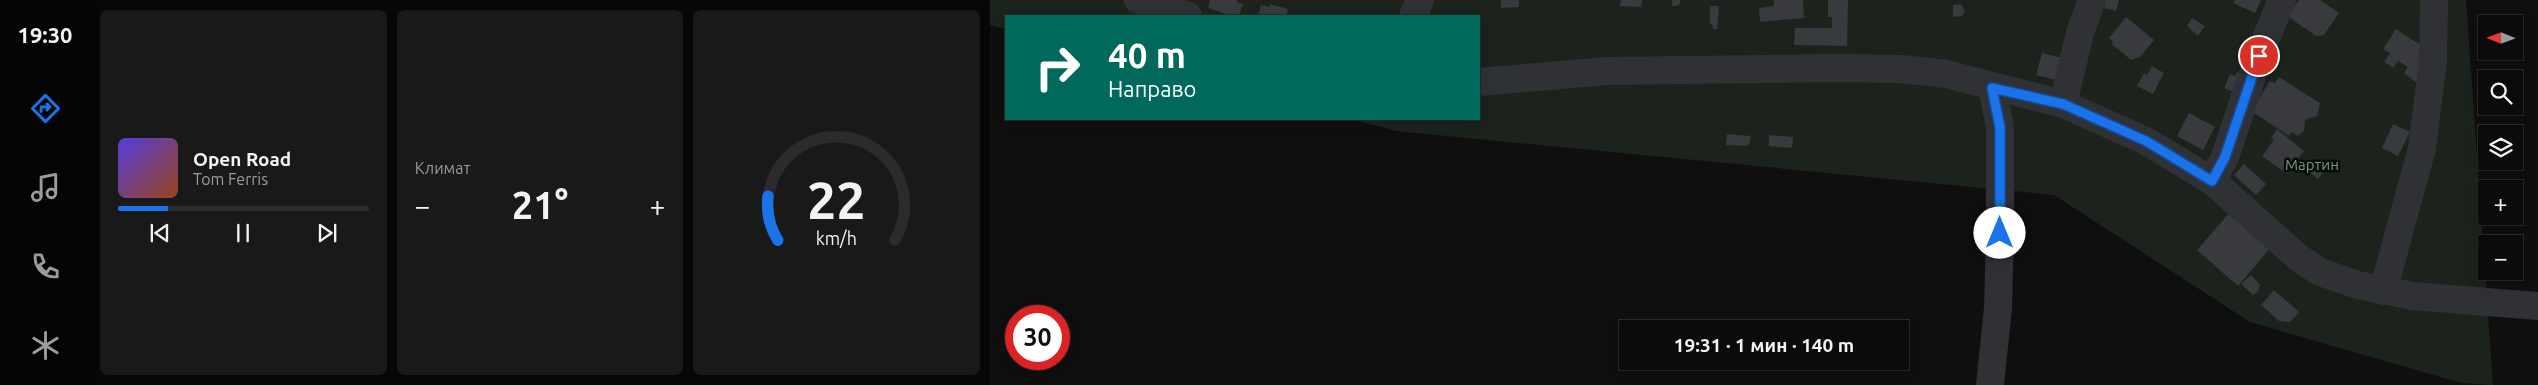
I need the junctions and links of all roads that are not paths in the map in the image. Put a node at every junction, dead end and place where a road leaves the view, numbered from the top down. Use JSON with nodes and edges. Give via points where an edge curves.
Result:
{"nodes":[{"id":1,"x":1138,"y":0,"type":"edge"},
{"id":2,"x":1420,"y":0,"type":"edge"},
{"id":3,"x":2092,"y":0,"type":"edge"},
{"id":4,"x":2282,"y":0,"type":"edge"},
{"id":5,"x":2434,"y":0,"type":"edge"},
{"id":6,"x":1185,"y":15,"type":"edge"},
{"id":7,"x":1414,"y":15,"type":"edge"},
{"id":8,"x":1480,"y":82,"type":"edge"},
{"id":9,"x":1992,"y":88,"type":"junction"},
{"id":10,"x":2063,"y":104,"type":"junction"},
{"id":11,"x":2212,"y":181,"type":"junction"},
{"id":12,"x":2383,"y":291,"type":"junction"},
{"id":13,"x":2538,"y":306,"type":"edge"},
{"id":14,"x":1990,"y":385,"type":"edge"}],
"edges":[{"from":1,"to":6,"type":"street"},
{"from":2,"to":7,"type":"street"},
{"from":3,"to":10,"type":"street","via":[[2080,33]]},
{"from":4,"to":11,"type":"street","via":[[2259,56],[2225,157]]},
{"from":5,"to":12,"type":"street","via":[[2434,61],[2422,148]]},
{"from":8,"to":9,"type":"street","via":[[1608,71],[1836,68],[1902,69],[1946,74]]},
{"from":9,"to":10,"type":"street"},
{"from":9,"to":14,"type":"street","via":[[2000,127],[2000,233],[1998,308]]},
{"from":10,"to":11,"type":"street","via":[[2146,141]]},
{"from":11,"to":12,"type":"street","via":[[2299,258],[2320,272]]},
{"from":12,"to":13,"type":"street"}]}
